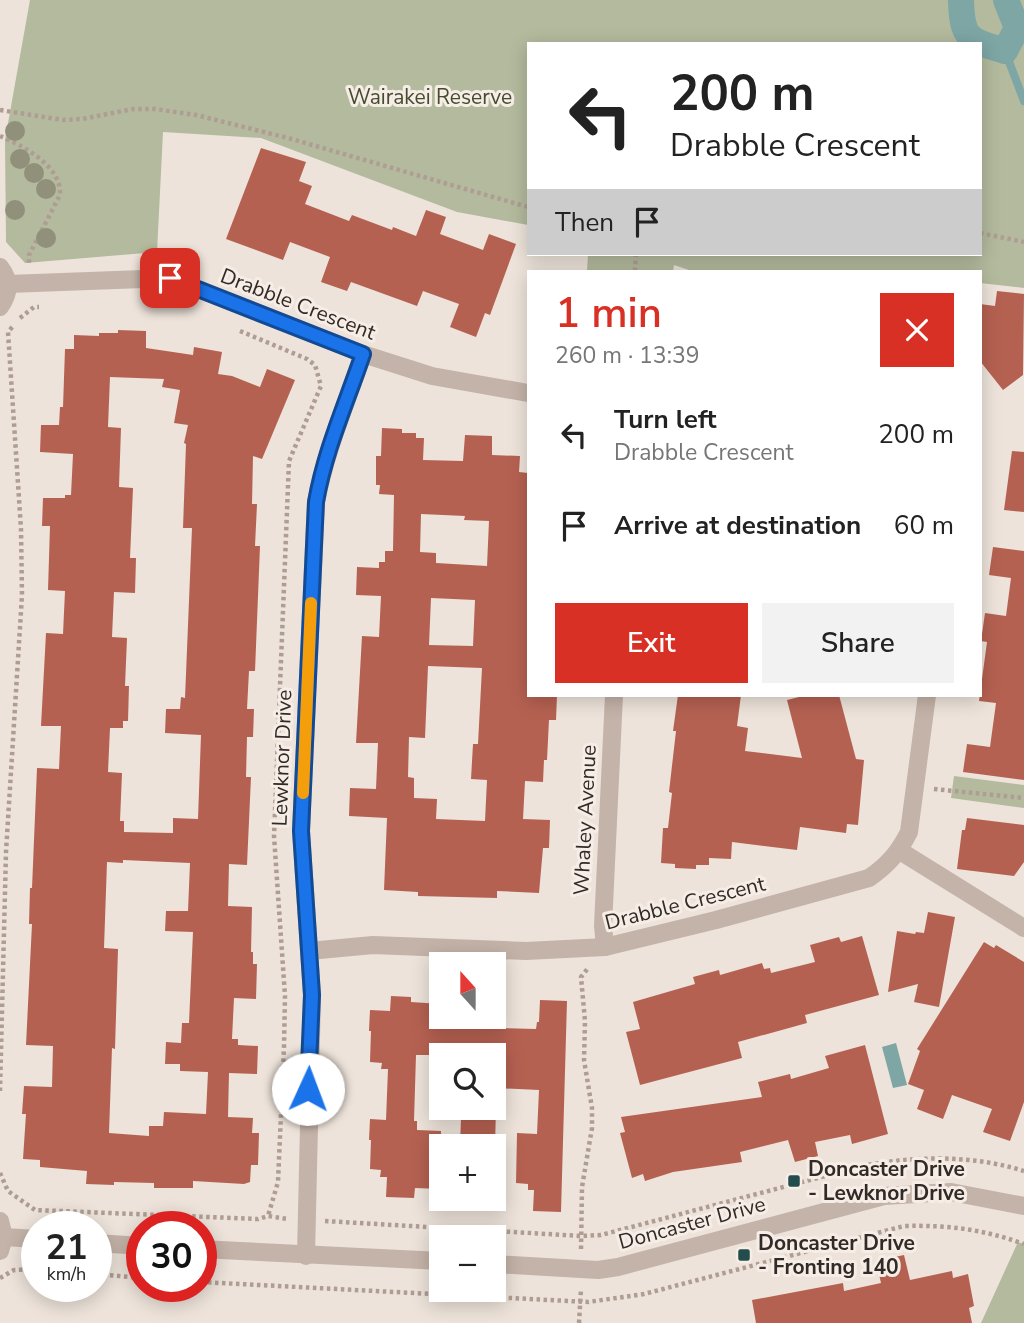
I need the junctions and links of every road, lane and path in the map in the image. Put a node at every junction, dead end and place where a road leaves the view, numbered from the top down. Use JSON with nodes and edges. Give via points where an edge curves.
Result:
{"nodes":[{"id":1,"x":0,"y":110,"type":"edge"},
{"id":2,"x":0,"y":136,"type":"edge"},
{"id":3,"x":527,"y":208,"type":"edge"},
{"id":4,"x":982,"y":233,"type":"edge"},
{"id":5,"x":1024,"y":242,"type":"edge"},
{"id":6,"x":0,"y":267,"type":"edge"},
{"id":7,"x":8,"y":284,"type":"junction"},
{"id":8,"x":27,"y":284,"type":"junction"},
{"id":9,"x":47,"y":306,"type":"dead end"},
{"id":10,"x":0,"y":307,"type":"edge"},
{"id":11,"x":239,"y":331,"type":"dead end"},
{"id":12,"x":363,"y":354,"type":"junction"},
{"id":13,"x":527,"y":393,"type":"edge"},
{"id":14,"x":614,"y":697,"type":"edge"},
{"id":15,"x":927,"y":697,"type":"edge"},
{"id":16,"x":916,"y":787,"type":"junction"},
{"id":17,"x":1024,"y":798,"type":"edge"},
{"id":18,"x":900,"y":851,"type":"junction"},
{"id":19,"x":1024,"y":928,"type":"edge"},
{"id":20,"x":605,"y":947,"type":"junction"},
{"id":21,"x":309,"y":951,"type":"junction"},
{"id":22,"x":0,"y":1091,"type":"edge"},
{"id":23,"x":1024,"y":1171,"type":"edge"},
{"id":24,"x":0,"y":1173,"type":"edge"},
{"id":25,"x":1024,"y":1206,"type":"edge"},
{"id":26,"x":268,"y":1216,"type":"junction"},
{"id":27,"x":305,"y":1220,"type":"junction"},
{"id":28,"x":1,"y":1236,"type":"edge"},
{"id":29,"x":581,"y":1236,"type":"junction"},
{"id":30,"x":21,"y":1238,"type":"edge"},
{"id":31,"x":217,"y":1250,"type":"edge"},
{"id":32,"x":306,"y":1256,"type":"junction"},
{"id":33,"x":429,"y":1261,"type":"edge"},
{"id":34,"x":506,"y":1265,"type":"edge"},
{"id":35,"x":582,"y":1269,"type":"junction"},
{"id":36,"x":21,"y":1270,"type":"edge"},
{"id":37,"x":0,"y":1278,"type":"edge"},
{"id":38,"x":579,"y":1323,"type":"edge"}],
"edges":[{"from":1,"to":3,"type":"path","via":[[63,120],[133,109],[196,115]]},
{"from":2,"to":8,"type":"path","via":[[39,159],[61,187],[29,255]]},
{"from":4,"to":5,"type":"path"},
{"from":6,"to":7,"type":"street"},
{"from":7,"to":8,"type":"street","name":"Drabble Crescent"},
{"from":7,"to":10,"type":"street"},
{"from":8,"to":12,"type":"street","name":"Drabble Crescent","via":[[170,278]]},
{"from":9,"to":22,"type":"path","via":[[34,307],[8,332],[22,595],[6,852]]},
{"from":11,"to":26,"type":"path","via":[[307,359],[315,365],[321,386],[289,461],[274,836],[285,996],[278,1182]]},
{"from":12,"to":13,"type":"street","name":"Drabble Crescent","via":[[432,376]]},
{"from":12,"to":21,"type":"street","name":"Lewknor Drive","via":[[322,468],[316,502],[301,831]]},
{"from":14,"to":20,"type":"street","name":"Whaley Avenue"},
{"from":15,"to":16,"type":"street","name":"Drabble Crescent"},
{"from":16,"to":17,"type":"path"},
{"from":16,"to":18,"type":"street","name":"Drabble Crescent","via":[[909,832]]},
{"from":18,"to":19,"type":"street"},
{"from":18,"to":20,"type":"street","name":"Drabble Crescent","via":[[869,878]]},
{"from":20,"to":21,"type":"street","name":"Drabble Crescent","via":[[526,951],[373,945]]},
{"from":20,"to":29,"type":"path","via":[[581,977],[592,1128],[582,1187]]},
{"from":21,"to":27,"type":"street","name":"Lewknor Drive","via":[[312,995]]},
{"from":23,"to":29,"type":"path","via":[[981,1161],[899,1160],[627,1230]]},
{"from":24,"to":26,"type":"path","via":[[8,1191],[35,1210]]},
{"from":25,"to":35,"type":"street","name":"Doncaster Drive","via":[[951,1192],[884,1196],[618,1267]]},
{"from":26,"to":27,"type":"path"},
{"from":27,"to":29,"type":"path"},
{"from":27,"to":32,"type":"street","name":"Lewknor Drive"},
{"from":28,"to":30,"type":"street"},
{"from":29,"to":35,"type":"path"},
{"from":31,"to":32,"type":"street"},
{"from":32,"to":33,"type":"street"},
{"from":34,"to":35,"type":"street","name":"Doncaster Drive"},
{"from":35,"to":38,"type":"path"},
{"from":36,"to":37,"type":"path"}]}
